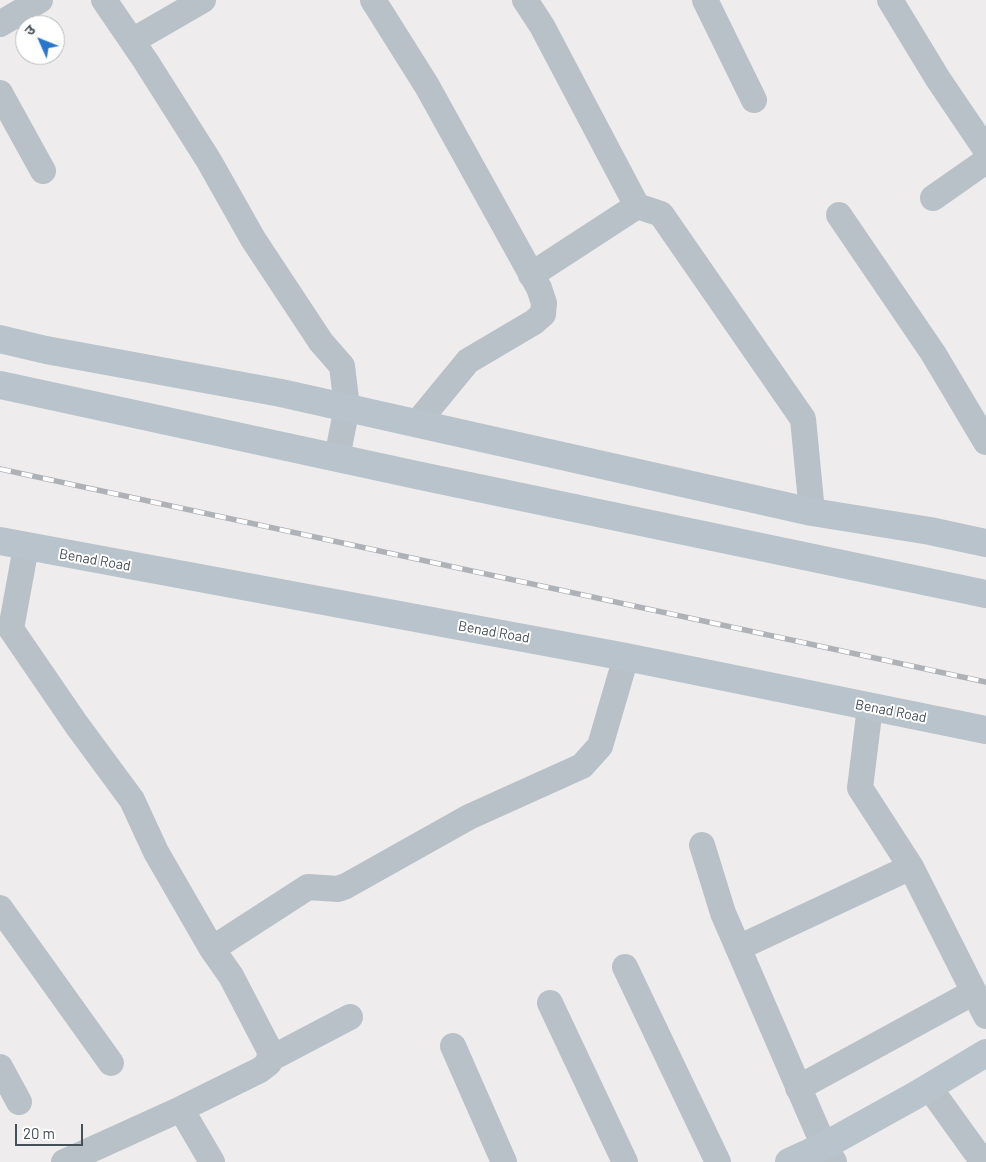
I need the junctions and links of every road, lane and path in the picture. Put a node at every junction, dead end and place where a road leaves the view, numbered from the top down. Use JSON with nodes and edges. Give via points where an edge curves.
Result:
{"nodes":[{"id":1,"x":40,"y":0,"type":"edge"},
{"id":2,"x":104,"y":0,"type":"edge"},
{"id":3,"x":203,"y":0,"type":"edge"},
{"id":4,"x":373,"y":0,"type":"edge"},
{"id":5,"x":525,"y":0,"type":"edge"},
{"id":6,"x":705,"y":0,"type":"edge"},
{"id":7,"x":890,"y":0,"type":"edge"},
{"id":8,"x":3,"y":16,"type":"edge"},
{"id":9,"x":132,"y":41,"type":"junction"},
{"id":10,"x":0,"y":93,"type":"edge"},
{"id":11,"x":754,"y":100,"type":"dead end"},
{"id":12,"x":986,"y":150,"type":"edge"},
{"id":13,"x":986,"y":161,"type":"edge"},
{"id":14,"x":43,"y":171,"type":"dead end"},
{"id":15,"x":933,"y":198,"type":"dead end"},
{"id":16,"x":638,"y":206,"type":"junction"},
{"id":17,"x":839,"y":215,"type":"dead end"},
{"id":18,"x":531,"y":275,"type":"junction"},
{"id":19,"x":0,"y":339,"type":"edge"},
{"id":20,"x":0,"y":385,"type":"edge"},
{"id":21,"x":347,"y":407,"type":"junction"},
{"id":22,"x":416,"y":423,"type":"junction"},
{"id":23,"x":986,"y":442,"type":"edge"},
{"id":24,"x":337,"y":458,"type":"junction"},
{"id":25,"x":812,"y":512,"type":"junction"},
{"id":26,"x":13,"y":544,"type":"edge"},
{"id":27,"x":986,"y":544,"type":"edge"},
{"id":28,"x":986,"y":594,"type":"edge"},
{"id":29,"x":626,"y":657,"type":"junction"},
{"id":30,"x":870,"y":707,"type":"junction"},
{"id":31,"x":986,"y":730,"type":"edge"},
{"id":32,"x":702,"y":845,"type":"dead end"},
{"id":33,"x":911,"y":867,"type":"junction"},
{"id":34,"x":0,"y":908,"type":"edge"},
{"id":35,"x":738,"y":948,"type":"junction"},
{"id":36,"x":212,"y":949,"type":"junction"},
{"id":37,"x":625,"y":967,"type":"dead end"},
{"id":38,"x":974,"y":992,"type":"junction"},
{"id":39,"x":550,"y":1003,"type":"dead end"},
{"id":40,"x":986,"y":1016,"type":"edge"},
{"id":41,"x":350,"y":1017,"type":"dead end"},
{"id":42,"x":453,"y":1046,"type":"dead end"},
{"id":43,"x":986,"y":1053,"type":"edge"},
{"id":44,"x":270,"y":1059,"type":"junction"},
{"id":45,"x":111,"y":1063,"type":"dead end"},
{"id":46,"x":0,"y":1067,"type":"edge"},
{"id":47,"x":930,"y":1087,"type":"junction"},
{"id":48,"x":798,"y":1088,"type":"junction"},
{"id":49,"x":19,"y":1102,"type":"dead end"},
{"id":50,"x":181,"y":1110,"type":"junction"},
{"id":51,"x":829,"y":1154,"type":"edge"},
{"id":52,"x":69,"y":1161,"type":"edge"},
{"id":53,"x":212,"y":1162,"type":"edge"},
{"id":54,"x":504,"y":1162,"type":"edge"},
{"id":55,"x":625,"y":1162,"type":"edge"},
{"id":56,"x":718,"y":1162,"type":"edge"},
{"id":57,"x":789,"y":1162,"type":"edge"},
{"id":58,"x":983,"y":1162,"type":"edge"}],
"edges":[{"from":1,"to":8,"type":"street"},
{"from":2,"to":9,"type":"street"},
{"from":3,"to":9,"type":"street"},
{"from":4,"to":18,"type":"street","via":[[427,86]]},
{"from":5,"to":16,"type":"street"},
{"from":6,"to":11,"type":"street"},
{"from":7,"to":12,"type":"street"},
{"from":9,"to":21,"type":"street","via":[[209,161],[253,238],[321,342],[342,366]]},
{"from":10,"to":14,"type":"street"},
{"from":13,"to":15,"type":"street"},
{"from":16,"to":18,"type":"street"},
{"from":16,"to":25,"type":"street","via":[[661,214],[802,419]]},
{"from":17,"to":23,"type":"street","via":[[933,353]]},
{"from":18,"to":22,"type":"street","via":[[544,302],[543,314],[468,361]]},
{"from":19,"to":21,"type":"street"},
{"from":20,"to":24,"type":"street"},
{"from":21,"to":22,"type":"street"},
{"from":21,"to":24,"type":"street"},
{"from":22,"to":25,"type":"street"},
{"from":24,"to":28,"type":"street"},
{"from":25,"to":27,"type":"street","via":[[930,531]]},
{"from":26,"to":29,"type":"street","name":"Benad Road"},
{"from":26,"to":36,"type":"street","via":[[11,629],[132,800],[156,852]]},
{"from":29,"to":30,"type":"street","name":"Benad Road"},
{"from":29,"to":36,"type":"street","via":[[600,746],[582,766],[469,818],[346,886],[338,889],[308,887]]},
{"from":30,"to":31,"type":"street","name":"Benad Road"},
{"from":30,"to":33,"type":"street","via":[[860,788]]},
{"from":32,"to":35,"type":"street","via":[[723,913]]},
{"from":33,"to":35,"type":"street"},
{"from":33,"to":38,"type":"street"},
{"from":34,"to":45,"type":"street"},
{"from":35,"to":48,"type":"street"},
{"from":36,"to":44,"type":"street","via":[[231,976],[270,1051]]},
{"from":37,"to":56,"type":"street"},
{"from":38,"to":40,"type":"street"},
{"from":38,"to":48,"type":"street"},
{"from":39,"to":55,"type":"street"},
{"from":41,"to":44,"type":"street"},
{"from":42,"to":54,"type":"street"},
{"from":43,"to":47,"type":"street"},
{"from":44,"to":50,"type":"street","via":[[260,1070]]},
{"from":46,"to":49,"type":"street"},
{"from":47,"to":51,"type":"street"},
{"from":47,"to":58,"type":"street"},
{"from":48,"to":51,"type":"street"},
{"from":50,"to":52,"type":"street"},
{"from":50,"to":53,"type":"street"},
{"from":51,"to":57,"type":"street"}]}
